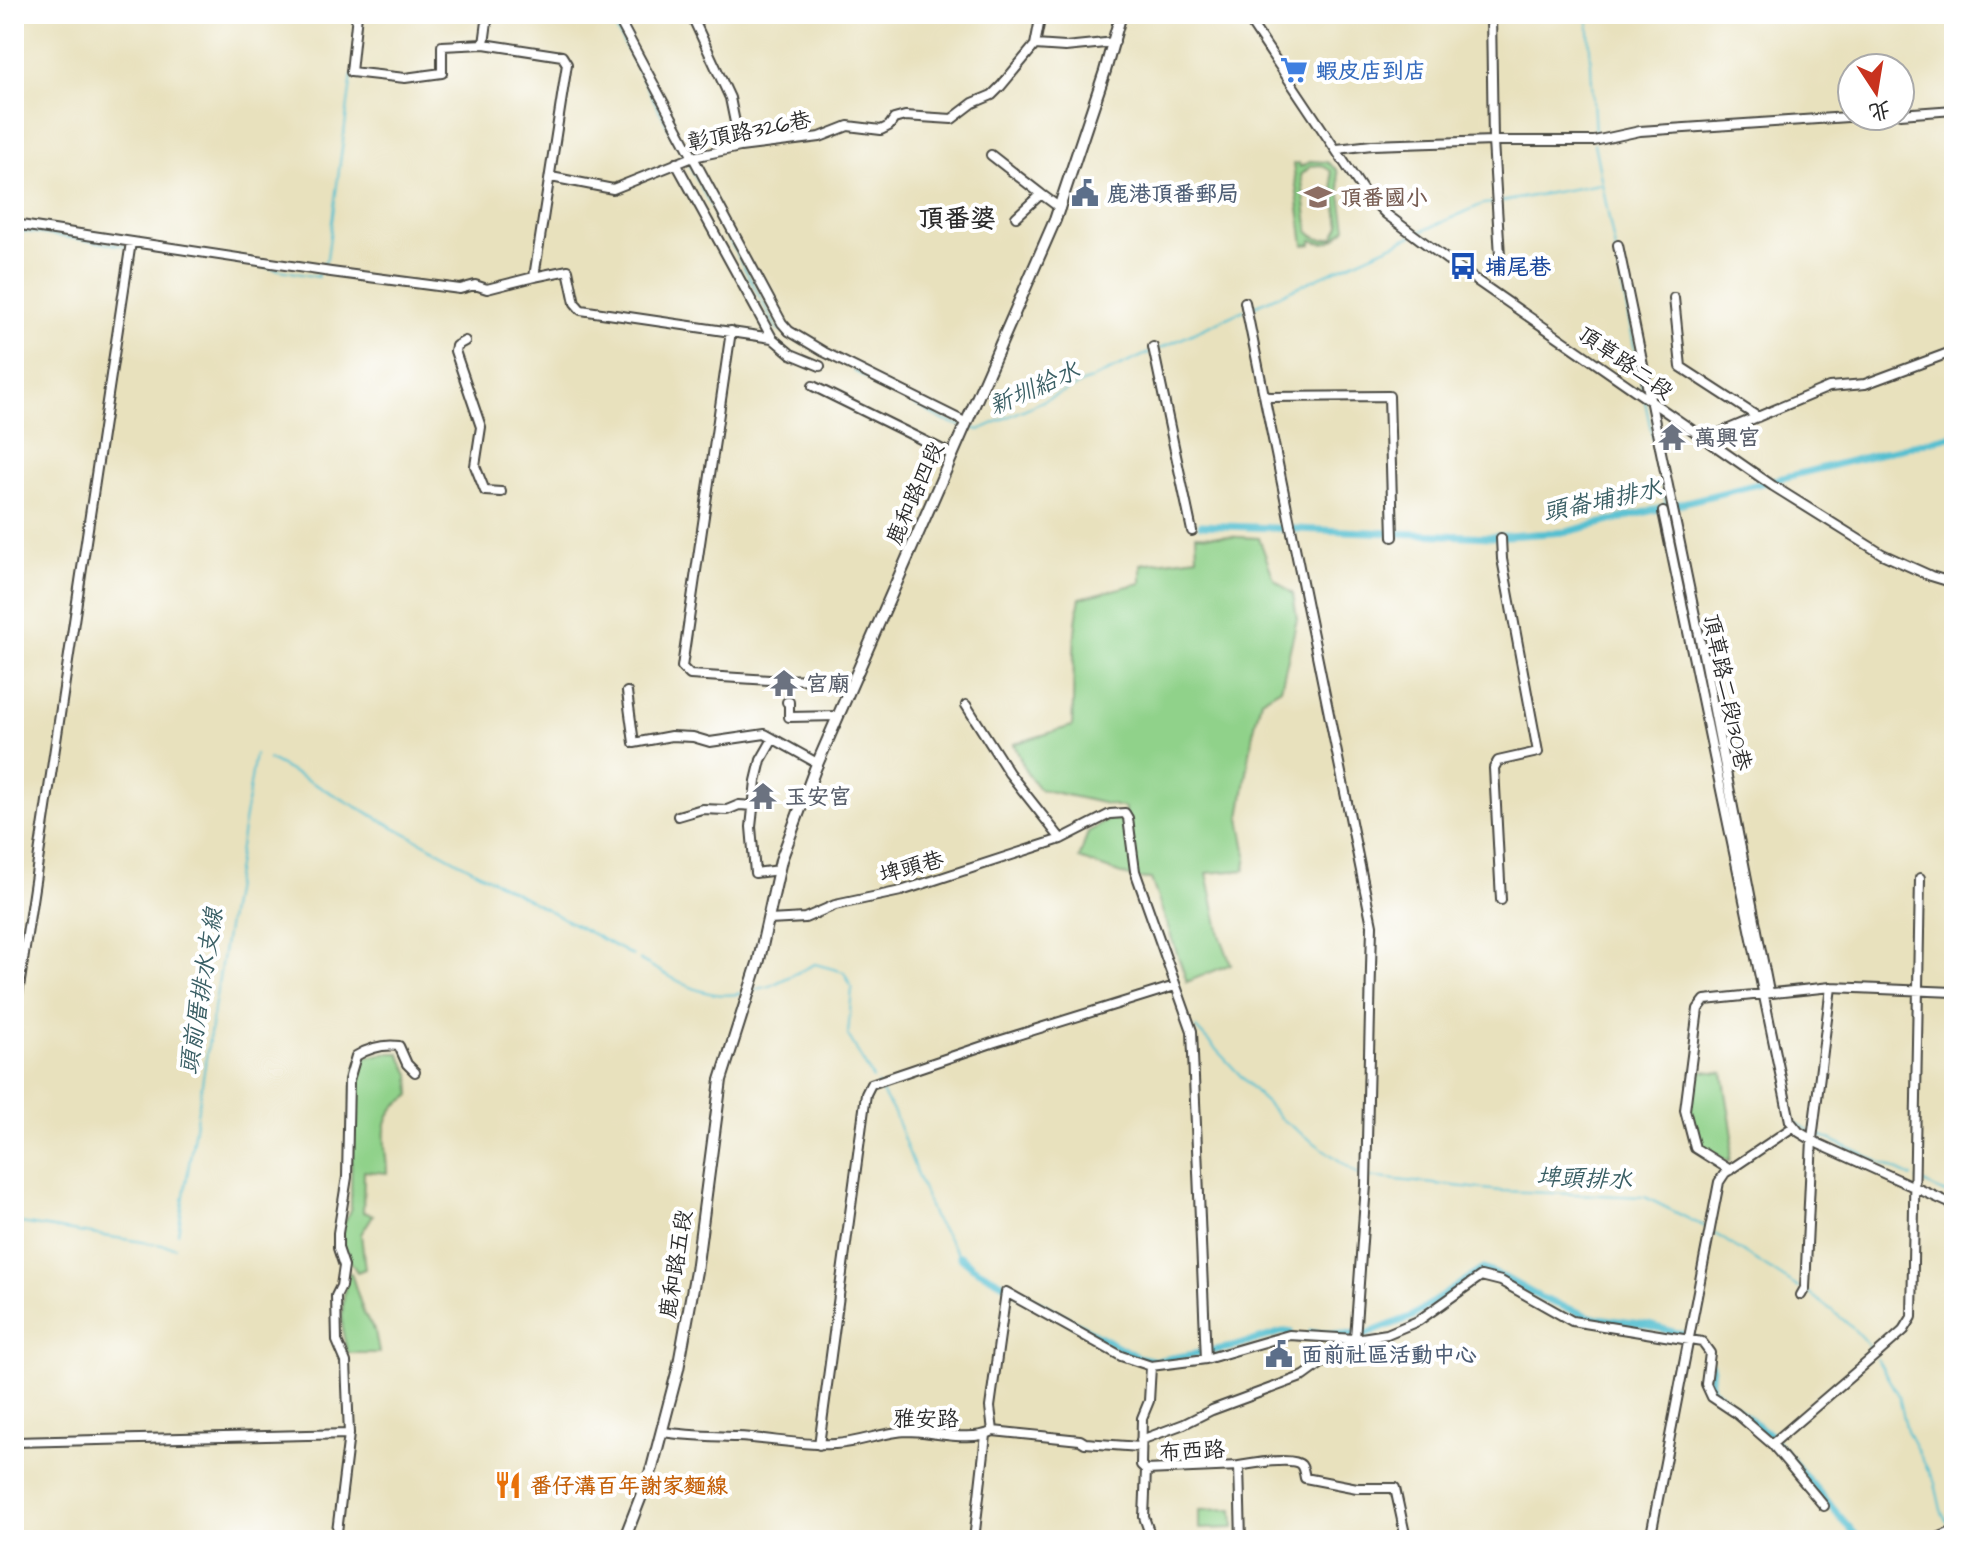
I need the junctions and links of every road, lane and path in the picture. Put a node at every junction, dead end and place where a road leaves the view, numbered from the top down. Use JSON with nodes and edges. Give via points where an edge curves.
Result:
{"nodes":[{"id":1,"x":357,"y":14,"type":"edge"},
{"id":2,"x":488,"y":14,"type":"edge"},
{"id":3,"x":616,"y":14,"type":"edge"},
{"id":4,"x":691,"y":14,"type":"edge"},
{"id":5,"x":1041,"y":14,"type":"edge"},
{"id":6,"x":1121,"y":14,"type":"edge"},
{"id":7,"x":1245,"y":14,"type":"edge"},
{"id":8,"x":1491,"y":14,"type":"edge"},
{"id":9,"x":1924,"y":14,"type":"edge"},
{"id":10,"x":1954,"y":16,"type":"edge"},
{"id":11,"x":1115,"y":42,"type":"junction"},
{"id":12,"x":484,"y":44,"type":"junction"},
{"id":13,"x":1035,"y":45,"type":"junction"},
{"id":14,"x":1954,"y":110,"type":"edge"},
{"id":15,"x":1916,"y":113,"type":"edge"},
{"id":16,"x":1836,"y":118,"type":"edge"},
{"id":17,"x":1493,"y":141,"type":"junction"},
{"id":18,"x":740,"y":147,"type":"junction"},
{"id":19,"x":1337,"y":149,"type":"junction"},
{"id":20,"x":991,"y":155,"type":"dead end"},
{"id":21,"x":685,"y":160,"type":"junction"},
{"id":22,"x":551,"y":177,"type":"junction"},
{"id":23,"x":1041,"y":194,"type":"junction"},
{"id":24,"x":1060,"y":208,"type":"junction"},
{"id":25,"x":1016,"y":217,"type":"dead end"},
{"id":26,"x":14,"y":224,"type":"edge"},
{"id":27,"x":131,"y":242,"type":"junction"},
{"id":28,"x":1618,"y":245,"type":"dead end"},
{"id":29,"x":1500,"y":256,"type":"dead end"},
{"id":30,"x":534,"y":277,"type":"junction"},
{"id":31,"x":1674,"y":298,"type":"dead end"},
{"id":32,"x":1245,"y":302,"type":"dead end"},
{"id":33,"x":731,"y":331,"type":"junction"},
{"id":34,"x":772,"y":338,"type":"junction"},
{"id":35,"x":465,"y":341,"type":"dead end"},
{"id":36,"x":1153,"y":347,"type":"dead end"},
{"id":37,"x":1954,"y":351,"type":"edge"},
{"id":38,"x":820,"y":366,"type":"dead end"},
{"id":39,"x":813,"y":386,"type":"dead end"},
{"id":40,"x":1265,"y":397,"type":"junction"},
{"id":41,"x":1649,"y":400,"type":"junction"},
{"id":42,"x":1758,"y":417,"type":"junction"},
{"id":43,"x":967,"y":423,"type":"junction"},
{"id":44,"x":1705,"y":439,"type":"junction"},
{"id":45,"x":953,"y":455,"type":"junction"},
{"id":46,"x":501,"y":492,"type":"dead end"},
{"id":47,"x":1663,"y":512,"type":"dead end"},
{"id":48,"x":1192,"y":531,"type":"dead end"},
{"id":49,"x":1393,"y":533,"type":"dead end"},
{"id":50,"x":1501,"y":538,"type":"dead end"},
{"id":51,"x":1954,"y":583,"type":"edge"},
{"id":52,"x":627,"y":692,"type":"dead end"},
{"id":53,"x":848,"y":694,"type":"junction"},
{"id":54,"x":787,"y":702,"type":"dead end"},
{"id":55,"x":966,"y":705,"type":"dead end"},
{"id":56,"x":838,"y":716,"type":"junction"},
{"id":57,"x":773,"y":739,"type":"junction"},
{"id":58,"x":817,"y":763,"type":"junction"},
{"id":59,"x":755,"y":806,"type":"junction"},
{"id":60,"x":678,"y":816,"type":"dead end"},
{"id":61,"x":1061,"y":839,"type":"junction"},
{"id":62,"x":779,"y":870,"type":"junction"},
{"id":63,"x":1920,"y":878,"type":"dead end"},
{"id":64,"x":1501,"y":900,"type":"dead end"},
{"id":65,"x":769,"y":920,"type":"junction"},
{"id":66,"x":1175,"y":986,"type":"junction"},
{"id":67,"x":1831,"y":987,"type":"junction"},
{"id":68,"x":1919,"y":991,"type":"junction"},
{"id":69,"x":1954,"y":992,"type":"edge"},
{"id":70,"x":749,"y":993,"type":"joint"},
{"id":71,"x":1766,"y":993,"type":"junction"},
{"id":72,"x":14,"y":1021,"type":"edge"},
{"id":73,"x":415,"y":1072,"type":"dead end"},
{"id":74,"x":1793,"y":1127,"type":"junction"},
{"id":75,"x":1812,"y":1139,"type":"junction"},
{"id":76,"x":1730,"y":1170,"type":"junction"},
{"id":77,"x":1913,"y":1185,"type":"junction"},
{"id":78,"x":1954,"y":1205,"type":"edge"},
{"id":79,"x":1803,"y":1291,"type":"dead end"},
{"id":80,"x":1355,"y":1339,"type":"junction"},
{"id":81,"x":1687,"y":1339,"type":"junction"},
{"id":82,"x":1206,"y":1359,"type":"junction"},
{"id":83,"x":1151,"y":1366,"type":"junction"},
{"id":84,"x":663,"y":1432,"type":"junction"},
{"id":85,"x":990,"y":1433,"type":"junction"},
{"id":86,"x":349,"y":1434,"type":"junction"},
{"id":87,"x":14,"y":1442,"type":"edge"},
{"id":88,"x":1774,"y":1442,"type":"junction"},
{"id":89,"x":1141,"y":1443,"type":"junction"},
{"id":90,"x":819,"y":1445,"type":"junction"},
{"id":91,"x":1239,"y":1466,"type":"junction"},
{"id":92,"x":1146,"y":1470,"type":"junction"},
{"id":93,"x":1824,"y":1506,"type":"dead end"},
{"id":94,"x":1954,"y":1531,"type":"edge"},
{"id":95,"x":336,"y":1540,"type":"edge"},
{"id":96,"x":624,"y":1540,"type":"edge"},
{"id":97,"x":974,"y":1540,"type":"edge"},
{"id":98,"x":1152,"y":1540,"type":"edge"},
{"id":99,"x":1241,"y":1540,"type":"edge"},
{"id":100,"x":1404,"y":1540,"type":"edge"},
{"id":101,"x":1650,"y":1540,"type":"edge"},
{"id":102,"x":1933,"y":1540,"type":"edge"}],
"edges":[{"from":1,"to":12,"type":"street","via":[[351,72],[405,78],[442,73],[442,46]]},
{"from":2,"to":12,"type":"street"},
{"from":3,"to":21,"type":"street"},
{"from":4,"to":18,"type":"street","via":[[730,98]]},
{"from":5,"to":13,"type":"street","name":"彰頂路326巷"},
{"from":6,"to":11,"type":"main road","name":"鹿和路四段"},
{"from":7,"to":19,"type":"street","name":"頂草路二段"},
{"from":8,"to":17,"type":"street"},
{"from":9,"to":10,"type":"street"},
{"from":11,"to":13,"type":"street"},
{"from":11,"to":24,"type":"main road","name":"鹿和路四段"},
{"from":12,"to":22,"type":"street","via":[[562,56],[567,64]]},
{"from":13,"to":18,"type":"street","name":"彰頂路326巷","via":[[995,93],[952,119],[905,116],[881,130],[848,126],[820,137]]},
{"from":14,"to":15,"type":"street"},
{"from":16,"to":17,"type":"street","via":[[1640,131],[1594,141]]},
{"from":17,"to":19,"type":"street"},
{"from":17,"to":29,"type":"street"},
{"from":18,"to":21,"type":"street","name":"彰頂路326巷"},
{"from":19,"to":41,"type":"street","name":"頂草路二段","via":[[1370,199],[1409,232]]},
{"from":20,"to":23,"type":"street"},
{"from":21,"to":22,"type":"street","name":"彰頂路326巷","via":[[613,189]]},
{"from":21,"to":34,"type":"street"},
{"from":21,"to":43,"type":"street","via":[[789,331]]},
{"from":22,"to":30,"type":"street"},
{"from":23,"to":24,"type":"street"},
{"from":23,"to":25,"type":"street"},
{"from":24,"to":43,"type":"main road","name":"鹿和路四段"},
{"from":26,"to":27,"type":"street"},
{"from":27,"to":30,"type":"street","via":[[460,289],[487,289]]},
{"from":27,"to":72,"type":"street"},
{"from":28,"to":41,"type":"street","name":"頂草路二段130巷"},
{"from":30,"to":33,"type":"street","via":[[568,270],[581,310]]},
{"from":31,"to":42,"type":"street","via":[[1681,367]]},
{"from":32,"to":40,"type":"street"},
{"from":33,"to":34,"type":"street"},
{"from":33,"to":53,"type":"street","via":[[682,667],[690,675],[820,679]]},
{"from":34,"to":38,"type":"street","via":[[791,354]]},
{"from":35,"to":46,"type":"street","via":[[455,351],[481,427],[475,466],[485,491]]},
{"from":36,"to":48,"type":"street"},
{"from":37,"to":42,"type":"street","via":[[1865,384],[1829,387]]},
{"from":39,"to":45,"type":"street"},
{"from":40,"to":49,"type":"street","via":[[1389,396]]},
{"from":40,"to":80,"type":"street","via":[[1372,925],[1366,1185]]},
{"from":41,"to":44,"type":"street","name":"頂草路二段"},
{"from":41,"to":71,"type":"street","name":"頂草路二段130巷"},
{"from":42,"to":44,"type":"street"},
{"from":43,"to":45,"type":"main road","name":"鹿和路四段"},
{"from":44,"to":51,"type":"street","name":"頂草路二段","via":[[1882,554]]},
{"from":45,"to":53,"type":"main road","name":"鹿和路四段"},
{"from":47,"to":71,"type":"street"},
{"from":50,"to":64,"type":"street","via":[[1538,752],[1498,761],[1494,768]]},
{"from":52,"to":57,"type":"street","via":[[634,743],[671,736],[710,742],[765,734]]},
{"from":53,"to":56,"type":"main road","name":"鹿和路四段"},
{"from":54,"to":56,"type":"street","via":[[789,717]]},
{"from":55,"to":61,"type":"street","via":[[1009,773]]},
{"from":56,"to":58,"type":"main road","name":"鹿和路四段"},
{"from":57,"to":58,"type":"street"},
{"from":57,"to":59,"type":"street","via":[[761,760]]},
{"from":58,"to":62,"type":"main road","name":"鹿和路四段"},
{"from":59,"to":60,"type":"street"},
{"from":59,"to":62,"type":"street","via":[[755,873]]},
{"from":61,"to":65,"type":"street","name":"埤頭巷","via":[[805,918]]},
{"from":61,"to":66,"type":"street","name":"埤頭巷","via":[[1110,814],[1125,813],[1135,871]]},
{"from":62,"to":65,"type":"main road","name":"鹿和路四段"},
{"from":63,"to":68,"type":"street"},
{"from":65,"to":70,"type":"main road","name":"鹿和路四段"},
{"from":66,"to":82,"type":"street","via":[[1192,1031]]},
{"from":66,"to":90,"type":"street","via":[[871,1084]]},
{"from":67,"to":68,"type":"street"},
{"from":67,"to":71,"type":"street"},
{"from":67,"to":75,"type":"street"},
{"from":68,"to":69,"type":"street"},
{"from":68,"to":77,"type":"street"},
{"from":70,"to":84,"type":"main road","name":"鹿和路五段","via":[[721,1080],[696,1271]]},
{"from":71,"to":74,"type":"street"},
{"from":71,"to":76,"type":"street","via":[[1705,1000],[1698,1009],[1685,1110],[1695,1148]]},
{"from":73,"to":86,"type":"street","via":[[399,1046],[385,1045],[356,1056],[349,1080],[347,1177],[338,1233],[344,1266],[336,1296]]},
{"from":74,"to":75,"type":"street"},
{"from":74,"to":76,"type":"street"},
{"from":75,"to":77,"type":"street"},
{"from":75,"to":79,"type":"street"},
{"from":76,"to":81,"type":"street","via":[[1719,1182]]},
{"from":77,"to":78,"type":"street"},
{"from":77,"to":88,"type":"street","via":[[1912,1317],[1904,1330]]},
{"from":80,"to":81,"type":"street","via":[[1418,1321],[1481,1276],[1501,1281],[1572,1321]]},
{"from":80,"to":82,"type":"street","via":[[1289,1335]]},
{"from":80,"to":89,"type":"street","name":"雅安路","via":[[1304,1376]]},
{"from":81,"to":88,"type":"street","via":[[1708,1349],[1706,1384],[1712,1397]]},
{"from":81,"to":101,"type":"street"},
{"from":82,"to":83,"type":"street"},
{"from":83,"to":85,"type":"street","via":[[1121,1356],[1006,1292]]},
{"from":83,"to":89,"type":"street"},
{"from":84,"to":90,"type":"street","name":"雅安路"},
{"from":84,"to":96,"type":"main road","name":"鹿和路五段"},
{"from":85,"to":89,"type":"street","name":"雅安路"},
{"from":85,"to":90,"type":"street","name":"雅安路","via":[[907,1431]]},
{"from":85,"to":97,"type":"street"},
{"from":86,"to":87,"type":"street"},
{"from":86,"to":95,"type":"street"},
{"from":88,"to":93,"type":"street"},
{"from":89,"to":92,"type":"street","name":"布西路","via":[[1141,1465]]},
{"from":91,"to":92,"type":"street","name":"布西路"},
{"from":91,"to":99,"type":"street","name":"布西路"},
{"from":91,"to":100,"type":"street","via":[[1297,1462],[1305,1478],[1357,1488],[1395,1488]]},
{"from":92,"to":98,"type":"street","via":[[1144,1517]]},
{"from":94,"to":102,"type":"street"}]}
